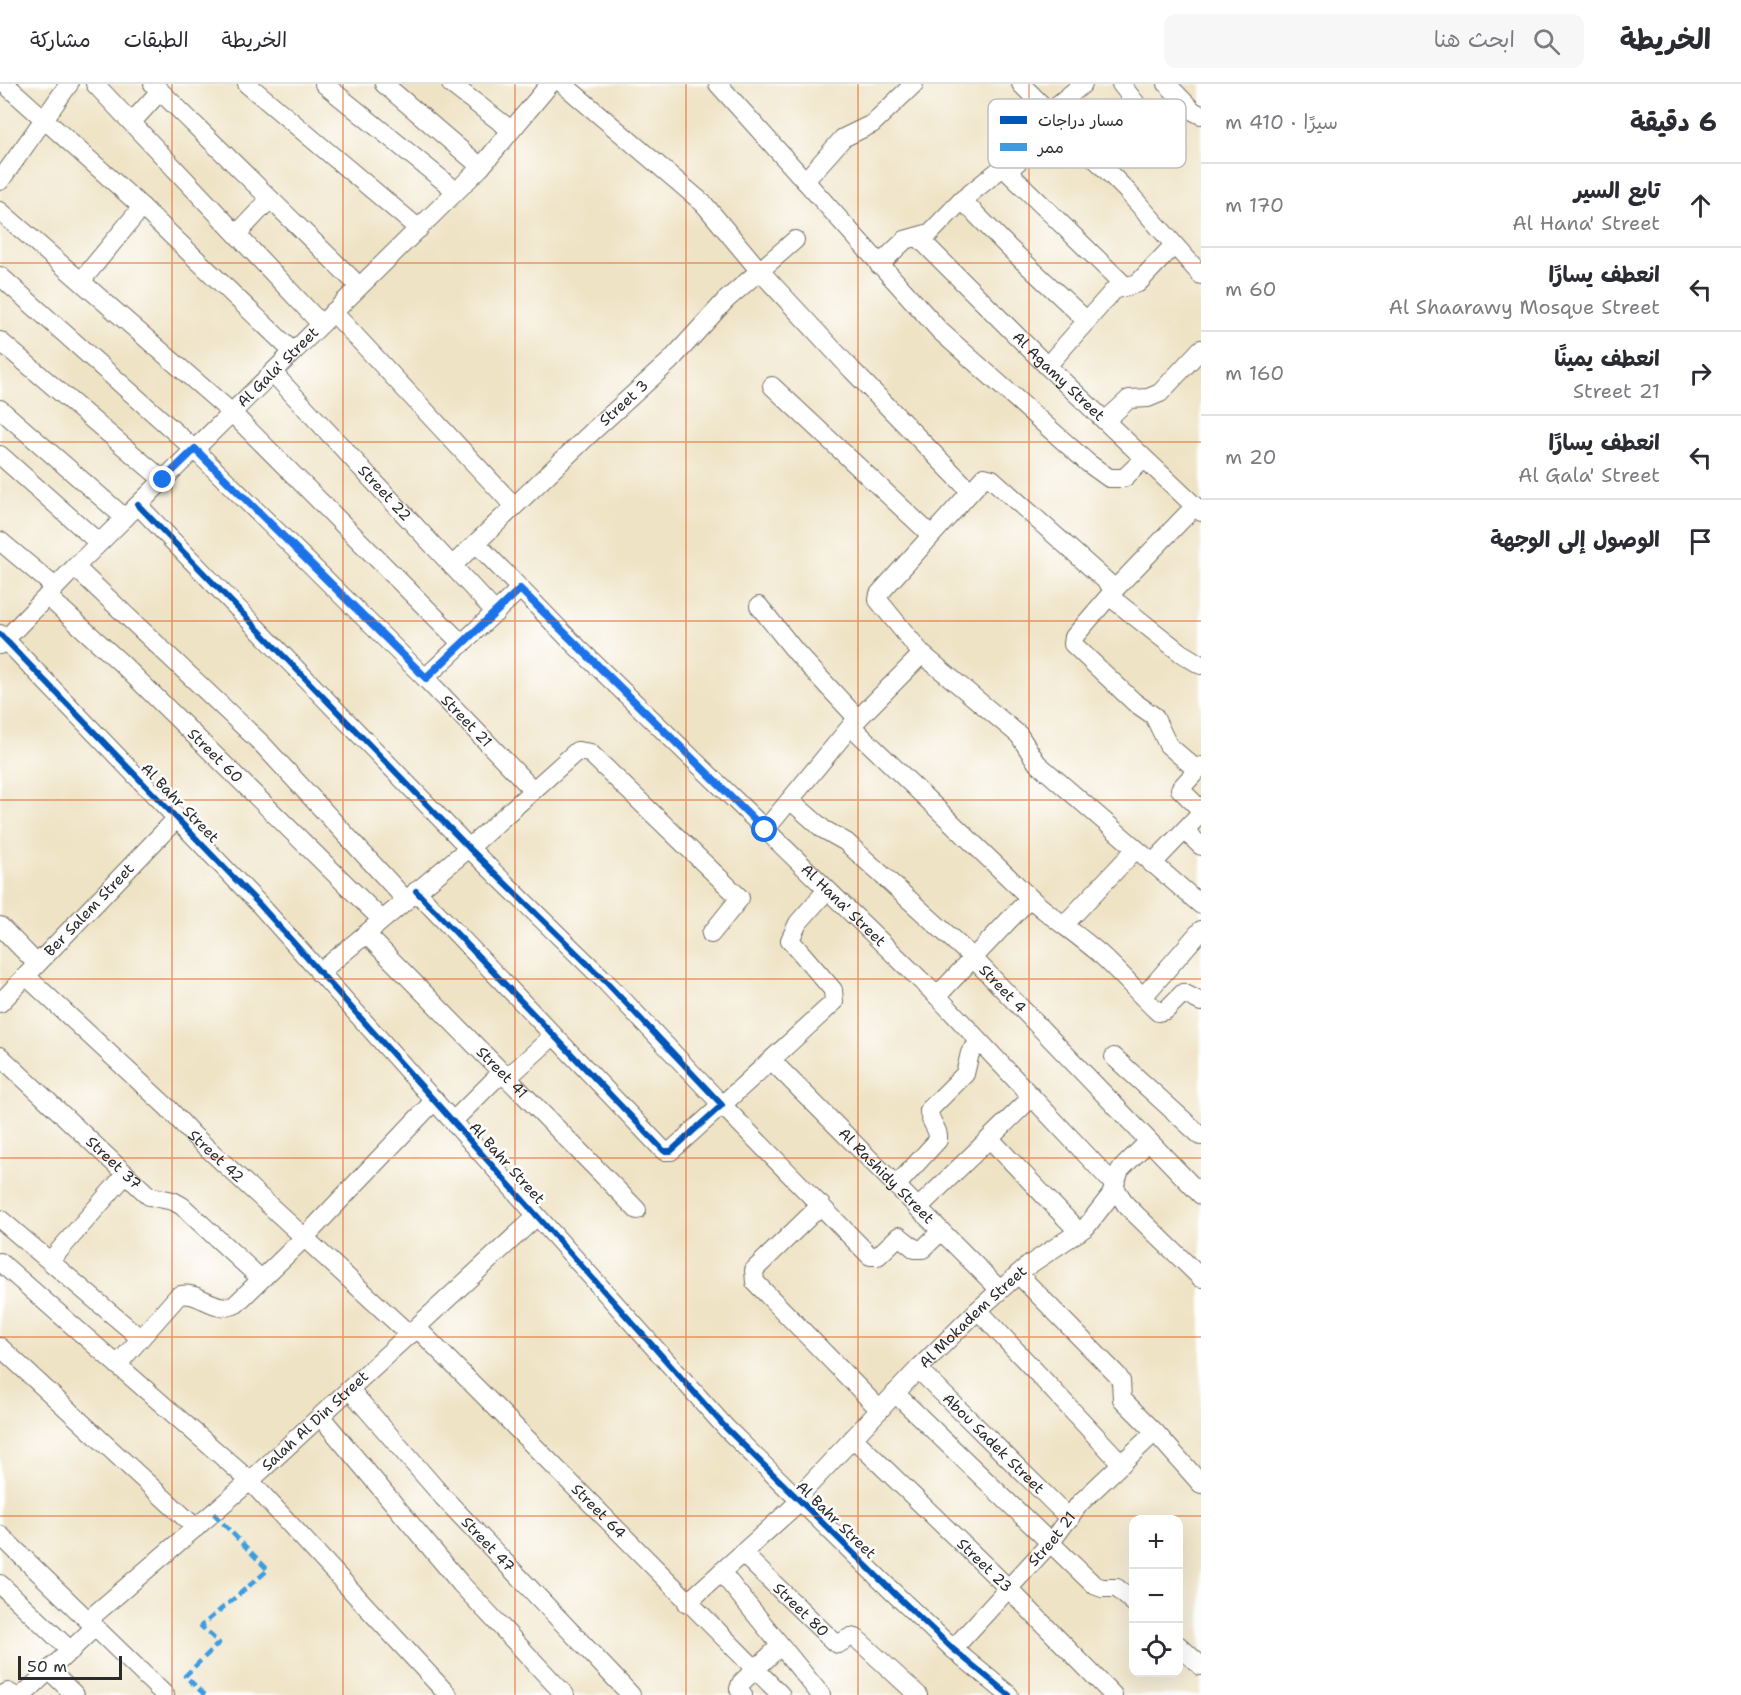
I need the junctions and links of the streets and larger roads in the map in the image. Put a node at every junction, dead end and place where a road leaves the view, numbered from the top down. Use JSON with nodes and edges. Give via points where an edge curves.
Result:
{"nodes":[{"id":1,"x":5,"y":84,"type":"edge"},
{"id":2,"x":69,"y":84,"type":"edge"},
{"id":3,"x":95,"y":84,"type":"edge"},
{"id":4,"x":247,"y":84,"type":"edge"},
{"id":5,"x":324,"y":84,"type":"edge"},
{"id":6,"x":384,"y":84,"type":"edge"},
{"id":7,"x":451,"y":84,"type":"edge"},
{"id":8,"x":550,"y":84,"type":"edge"},
{"id":9,"x":563,"y":84,"type":"edge"},
{"id":10,"x":718,"y":84,"type":"edge"},
{"id":11,"x":913,"y":84,"type":"edge"},
{"id":12,"x":1021,"y":84,"type":"edge"},
{"id":13,"x":1083,"y":84,"type":"edge"},
{"id":14,"x":1121,"y":84,"type":"edge"},
{"id":15,"x":1167,"y":84,"type":"edge"},
{"id":16,"x":156,"y":87,"type":"edge"},
{"id":17,"x":1036,"y":99,"type":"edge"},
{"id":18,"x":1065,"y":99,"type":"edge"},
{"id":19,"x":1132,"y":99,"type":"edge"},
{"id":20,"x":1180,"y":99,"type":"edge"},
{"id":21,"x":1186,"y":105,"type":"edge"},
{"id":22,"x":1201,"y":115,"type":"edge"},
{"id":23,"x":45,"y":117,"type":"junction"},
{"id":24,"x":132,"y":122,"type":"junction"},
{"id":25,"x":511,"y":130,"type":"junction"},
{"id":26,"x":481,"y":167,"type":"junction"},
{"id":27,"x":1004,"y":168,"type":"joint"},
{"id":28,"x":1103,"y":168,"type":"edge"},
{"id":29,"x":0,"y":181,"type":"edge"},
{"id":30,"x":804,"y":181,"type":"junction"},
{"id":31,"x":456,"y":191,"type":"junction"},
{"id":32,"x":270,"y":199,"type":"junction"},
{"id":33,"x":963,"y":200,"type":"junction"},
{"id":34,"x":142,"y":207,"type":"junction"},
{"id":35,"x":0,"y":211,"type":"edge"},
{"id":36,"x":419,"y":229,"type":"junction"},
{"id":37,"x":238,"y":233,"type":"junction"},
{"id":38,"x":918,"y":237,"type":"junction"},
{"id":39,"x":795,"y":240,"type":"dead end"},
{"id":40,"x":1174,"y":244,"type":"junction"},
{"id":41,"x":879,"y":265,"type":"junction"},
{"id":42,"x":759,"y":270,"type":"junction"},
{"id":43,"x":1201,"y":275,"type":"edge"},
{"id":44,"x":0,"y":276,"type":"edge"},
{"id":45,"x":82,"y":280,"type":"junction"},
{"id":46,"x":359,"y":286,"type":"junction"},
{"id":47,"x":1125,"y":286,"type":"junction"},
{"id":48,"x":327,"y":318,"type":"junction"},
{"id":49,"x":1087,"y":321,"type":"junction"},
{"id":50,"x":0,"y":341,"type":"edge"},
{"id":51,"x":1201,"y":349,"type":"edge"},
{"id":52,"x":293,"y":352,"type":"junction"},
{"id":53,"x":1047,"y":366,"type":"junction"},
{"id":54,"x":273,"y":373,"type":"junction"},
{"id":55,"x":772,"y":386,"type":"dead end"},
{"id":56,"x":0,"y":409,"type":"edge"},
{"id":57,"x":232,"y":413,"type":"junction"},
{"id":58,"x":1105,"y":422,"type":"junction"},
{"id":59,"x":195,"y":449,"type":"junction"},
{"id":60,"x":0,"y":455,"type":"edge"},
{"id":61,"x":1144,"y":459,"type":"junction"},
{"id":62,"x":163,"y":480,"type":"junction"},
{"id":63,"x":970,"y":490,"type":"junction"},
{"id":64,"x":138,"y":505,"type":"junction"},
{"id":65,"x":514,"y":506,"type":"junction"},
{"id":66,"x":1198,"y":509,"type":"edge"},
{"id":67,"x":125,"y":518,"type":"junction"},
{"id":68,"x":931,"y":535,"type":"junction"},
{"id":69,"x":0,"y":541,"type":"edge"},
{"id":70,"x":99,"y":543,"type":"junction"},
{"id":71,"x":476,"y":543,"type":"junction"},
{"id":72,"x":452,"y":566,"type":"junction"},
{"id":73,"x":75,"y":567,"type":"junction"},
{"id":74,"x":520,"y":589,"type":"junction"},
{"id":75,"x":51,"y":592,"type":"junction"},
{"id":76,"x":1112,"y":592,"type":"junction"},
{"id":77,"x":759,"y":606,"type":"dead end"},
{"id":78,"x":496,"y":612,"type":"junction"},
{"id":79,"x":2,"y":639,"type":"edge"},
{"id":80,"x":462,"y":644,"type":"junction"},
{"id":81,"x":922,"y":654,"type":"junction"},
{"id":82,"x":1201,"y":665,"type":"edge"},
{"id":83,"x":426,"y":678,"type":"junction"},
{"id":84,"x":855,"y":722,"type":"junction"},
{"id":85,"x":1199,"y":768,"type":"edge"},
{"id":86,"x":533,"y":790,"type":"junction"},
{"id":87,"x":790,"y":800,"type":"junction"},
{"id":88,"x":178,"y":817,"type":"junction"},
{"id":89,"x":765,"y":830,"type":"junction"},
{"id":90,"x":1185,"y":831,"type":"junction"},
{"id":91,"x":1201,"y":846,"type":"edge"},
{"id":92,"x":469,"y":848,"type":"junction"},
{"id":93,"x":1135,"y":850,"type":"junction"},
{"id":94,"x":1152,"y":864,"type":"junction"},
{"id":95,"x":827,"y":890,"type":"junction"},
{"id":96,"x":411,"y":895,"type":"junction"},
{"id":97,"x":1030,"y":898,"type":"junction"},
{"id":98,"x":1201,"y":905,"type":"edge"},
{"id":99,"x":382,"y":920,"type":"junction"},
{"id":100,"x":1065,"y":924,"type":"junction"},
{"id":101,"x":0,"y":926,"type":"edge"},
{"id":102,"x":1201,"y":930,"type":"edge"},
{"id":103,"x":366,"y":934,"type":"junction"},
{"id":104,"x":711,"y":934,"type":"dead end"},
{"id":105,"x":973,"y":958,"type":"junction"},
{"id":106,"x":32,"y":970,"type":"junction"},
{"id":107,"x":319,"y":973,"type":"junction"},
{"id":108,"x":937,"y":996,"type":"junction"},
{"id":109,"x":1143,"y":997,"type":"junction"},
{"id":110,"x":1201,"y":1002,"type":"edge"},
{"id":111,"x":0,"y":1003,"type":"edge"},
{"id":112,"x":553,"y":1036,"type":"junction"},
{"id":113,"x":980,"y":1042,"type":"junction"},
{"id":114,"x":0,"y":1056,"type":"edge"},
{"id":115,"x":1114,"y":1057,"type":"dead end"},
{"id":116,"x":772,"y":1061,"type":"junction"},
{"id":117,"x":505,"y":1074,"type":"junction"},
{"id":118,"x":1032,"y":1097,"type":"junction"},
{"id":119,"x":435,"y":1100,"type":"junction"},
{"id":120,"x":722,"y":1106,"type":"junction"},
{"id":121,"x":453,"y":1120,"type":"junction"},
{"id":122,"x":1201,"y":1136,"type":"edge"},
{"id":123,"x":990,"y":1139,"type":"junction"},
{"id":124,"x":1148,"y":1142,"type":"junction"},
{"id":125,"x":126,"y":1174,"type":"junction"},
{"id":126,"x":896,"y":1186,"type":"junction"},
{"id":127,"x":1114,"y":1186,"type":"junction"},
{"id":128,"x":1201,"y":1195,"type":"edge"},
{"id":129,"x":820,"y":1205,"type":"junction"},
{"id":130,"x":918,"y":1208,"type":"junction"},
{"id":131,"x":637,"y":1210,"type":"dead end"},
{"id":132,"x":537,"y":1216,"type":"junction"},
{"id":133,"x":0,"y":1219,"type":"edge"},
{"id":134,"x":941,"y":1231,"type":"junction"},
{"id":135,"x":1079,"y":1232,"type":"junction"},
{"id":136,"x":305,"y":1237,"type":"junction"},
{"id":137,"x":50,"y":1261,"type":"junction"},
{"id":138,"x":0,"y":1262,"type":"edge"},
{"id":139,"x":1018,"y":1274,"type":"junction"},
{"id":140,"x":1201,"y":1278,"type":"edge"},
{"id":141,"x":261,"y":1279,"type":"junction"},
{"id":142,"x":1000,"y":1290,"type":"junction"},
{"id":143,"x":978,"y":1310,"type":"junction"},
{"id":144,"x":413,"y":1331,"type":"junction"},
{"id":145,"x":140,"y":1338,"type":"junction"},
{"id":146,"x":0,"y":1347,"type":"edge"},
{"id":147,"x":118,"y":1364,"type":"junction"},
{"id":148,"x":918,"y":1369,"type":"junction"},
{"id":149,"x":350,"y":1390,"type":"junction"},
{"id":150,"x":895,"y":1394,"type":"junction"},
{"id":151,"x":880,"y":1410,"type":"junction"},
{"id":152,"x":321,"y":1417,"type":"junction"},
{"id":153,"x":1155,"y":1432,"type":"junction"},
{"id":154,"x":853,"y":1438,"type":"junction"},
{"id":155,"x":1122,"y":1464,"type":"junction"},
{"id":156,"x":250,"y":1481,"type":"junction"},
{"id":157,"x":1201,"y":1484,"type":"edge"},
{"id":158,"x":798,"y":1500,"type":"junction"},
{"id":159,"x":1070,"y":1519,"type":"junction"},
{"id":160,"x":196,"y":1528,"type":"junction"},
{"id":161,"x":0,"y":1535,"type":"edge"},
{"id":162,"x":1051,"y":1542,"type":"junction"},
{"id":163,"x":742,"y":1553,"type":"junction"},
{"id":164,"x":721,"y":1572,"type":"junction"},
{"id":165,"x":0,"y":1584,"type":"edge"},
{"id":166,"x":1008,"y":1588,"type":"junction"},
{"id":167,"x":1129,"y":1599,"type":"edge"},
{"id":168,"x":687,"y":1603,"type":"junction"},
{"id":169,"x":92,"y":1624,"type":"junction"},
{"id":170,"x":780,"y":1646,"type":"junction"},
{"id":171,"x":953,"y":1649,"type":"junction"},
{"id":172,"x":1183,"y":1649,"type":"edge"},
{"id":173,"x":70,"y":1651,"type":"junction"},
{"id":174,"x":1201,"y":1666,"type":"edge"},
{"id":175,"x":757,"y":1669,"type":"junction"},
{"id":176,"x":50,"y":1671,"type":"junction"},
{"id":177,"x":2,"y":1695,"type":"edge"},
{"id":178,"x":14,"y":1695,"type":"edge"},
{"id":179,"x":23,"y":1695,"type":"edge"},
{"id":180,"x":75,"y":1695,"type":"edge"},
{"id":181,"x":165,"y":1695,"type":"edge"},
{"id":182,"x":448,"y":1695,"type":"edge"},
{"id":183,"x":565,"y":1695,"type":"edge"},
{"id":184,"x":631,"y":1695,"type":"edge"},
{"id":185,"x":743,"y":1695,"type":"edge"},
{"id":186,"x":781,"y":1695,"type":"edge"},
{"id":187,"x":821,"y":1695,"type":"edge"},
{"id":188,"x":918,"y":1695,"type":"edge"},
{"id":189,"x":1009,"y":1695,"type":"edge"},
{"id":190,"x":1113,"y":1695,"type":"edge"}],
"edges":[{"from":1,"to":23,"type":"street"},
{"from":2,"to":23,"type":"street"},
{"from":3,"to":24,"type":"street"},
{"from":4,"to":36,"type":"street"},
{"from":5,"to":31,"type":"street"},
{"from":6,"to":26,"type":"street"},
{"from":7,"to":25,"type":"street"},
{"from":8,"to":25,"type":"street","name":"Al Gala' Street"},
{"from":9,"to":42,"type":"street","via":[[704,204]]},
{"from":10,"to":30,"type":"street"},
{"from":11,"to":30,"type":"street","via":[[872,124],[843,138]]},
{"from":12,"to":17,"type":"street"},
{"from":13,"to":18,"type":"street"},
{"from":14,"to":19,"type":"street"},
{"from":15,"to":20,"type":"street"},
{"from":16,"to":24,"type":"street"},
{"from":16,"to":32,"type":"street"},
{"from":21,"to":22,"type":"street"},
{"from":23,"to":29,"type":"street"},
{"from":23,"to":34,"type":"street"},
{"from":24,"to":37,"type":"street"},
{"from":25,"to":26,"type":"street","name":"Al Gala' Street"},
{"from":26,"to":31,"type":"street","name":"Al Gala' Street"},
{"from":27,"to":33,"type":"street"},
{"from":27,"to":47,"type":"street"},
{"from":28,"to":40,"type":"street"},
{"from":30,"to":41,"type":"street"},
{"from":31,"to":36,"type":"street","name":"Al Gala' Street"},
{"from":32,"to":37,"type":"street"},
{"from":32,"to":46,"type":"street"},
{"from":33,"to":38,"type":"street","via":[[930,233]]},
{"from":33,"to":49,"type":"street"},
{"from":34,"to":45,"type":"street"},
{"from":34,"to":52,"type":"street"},
{"from":35,"to":45,"type":"street"},
{"from":36,"to":46,"type":"street","name":"Al Gala' Street"},
{"from":37,"to":48,"type":"street"},
{"from":38,"to":41,"type":"street","via":[[904,240]]},
{"from":38,"to":53,"type":"street","name":"Al Agamy Street"},
{"from":39,"to":42,"type":"street","name":"Street 3"},
{"from":40,"to":43,"type":"street"},
{"from":40,"to":47,"type":"street","via":[[1138,283]]},
{"from":41,"to":61,"type":"street","via":[[967,357],[1088,463],[1109,478],[1119,480]]},
{"from":42,"to":63,"type":"street"},
{"from":42,"to":65,"type":"street","name":"Street 3","via":[[664,366]]},
{"from":44,"to":59,"type":"street","name":"Street 21"},
{"from":45,"to":57,"type":"street"},
{"from":46,"to":48,"type":"street","name":"Al Gala' Street"},
{"from":47,"to":49,"type":"street","via":[[1114,290]]},
{"from":48,"to":52,"type":"street","name":"Al Gala' Street"},
{"from":48,"to":65,"type":"street"},
{"from":49,"to":53,"type":"street"},
{"from":50,"to":62,"type":"street"},
{"from":51,"to":58,"type":"street","via":[[1160,393],[1129,399]]},
{"from":52,"to":54,"type":"street","name":"Al Gala' Street"},
{"from":53,"to":58,"type":"street","name":"Al Agamy Street"},
{"from":54,"to":57,"type":"street","name":"Al Gala' Street"},
{"from":54,"to":72,"type":"street","name":"Street 22"},
{"from":55,"to":68,"type":"street"},
{"from":56,"to":67,"type":"street"},
{"from":57,"to":59,"type":"street","name":"Al Gala' Street"},
{"from":57,"to":80,"type":"street"},
{"from":58,"to":61,"type":"street","name":"Al Agamy Street"},
{"from":59,"to":62,"type":"street","name":"Al Gala' Street"},
{"from":59,"to":83,"type":"street","name":"Street 21"},
{"from":60,"to":70,"type":"street"},
{"from":61,"to":66,"type":"street","name":"Al Agamy Street"},
{"from":62,"to":64,"type":"street","name":"Al Gala' Street"},
{"from":63,"to":68,"type":"street"},
{"from":63,"to":76,"type":"street","via":[[981,478],[990,477]]},
{"from":64,"to":67,"type":"street","name":"Al Gala' Street"},
{"from":64,"to":92,"type":"street"},
{"from":65,"to":71,"type":"street","name":"Street 3"},
{"from":66,"to":76,"type":"street"},
{"from":67,"to":70,"type":"street","name":"Al Gala' Street"},
{"from":68,"to":81,"type":"street","via":[[879,594],[878,600]]},
{"from":69,"to":75,"type":"street","name":"Street 60"},
{"from":70,"to":73,"type":"street","name":"Al Gala' Street"},
{"from":71,"to":72,"type":"street","name":"Street 3"},
{"from":71,"to":74,"type":"street","name":"Al Hana' Street"},
{"from":72,"to":78,"type":"street","name":"Street 22"},
{"from":73,"to":75,"type":"street","name":"Al Gala' Street"},
{"from":73,"to":96,"type":"street","via":[[262,744]]},
{"from":74,"to":78,"type":"street"},
{"from":74,"to":89,"type":"street","name":"Al Hana' Street"},
{"from":75,"to":79,"type":"street","name":"Al Gala' Street"},
{"from":75,"to":99,"type":"street","name":"Street 60"},
{"from":76,"to":82,"type":"street","via":[[1181,653]]},
{"from":76,"to":85,"type":"street","via":[[1074,637],[1074,644],[1154,716],[1168,746]]},
{"from":77,"to":84,"type":"street"},
{"from":78,"to":80,"type":"street"},
{"from":79,"to":88,"type":"street","name":"Al Bahr Street"},
{"from":80,"to":83,"type":"street"},
{"from":81,"to":84,"type":"street"},
{"from":81,"to":93,"type":"street","via":[[1019,735],[1037,764]]},
{"from":83,"to":86,"type":"street","name":"Street 21"},
{"from":84,"to":87,"type":"street"},
{"from":84,"to":97,"type":"street"},
{"from":85,"to":90,"type":"street","via":[[1180,787],[1180,793],[1201,812]]},
{"from":86,"to":92,"type":"street"},
{"from":86,"to":104,"type":"street","via":[[577,751],[590,753],[740,898]]},
{"from":87,"to":89,"type":"street"},
{"from":87,"to":105,"type":"street","name":"Street 4","via":[[823,829],[846,842]]},
{"from":88,"to":106,"type":"street","name":"Ber Salem Street"},
{"from":88,"to":107,"type":"street","name":"Al Bahr Street"},
{"from":89,"to":95,"type":"street","name":"Al Hana' Street"},
{"from":90,"to":91,"type":"street"},
{"from":90,"to":94,"type":"street"},
{"from":92,"to":96,"type":"street"},
{"from":92,"to":120,"type":"street","via":[[546,920]]},
{"from":93,"to":94,"type":"street"},
{"from":93,"to":100,"type":"street"},
{"from":94,"to":98,"type":"street"},
{"from":95,"to":108,"type":"street","name":"Al Hana' Street"},
{"from":95,"to":116,"type":"street","via":[[798,923],[790,940],[833,990],[836,999],[823,1016]]},
{"from":96,"to":99,"type":"street"},
{"from":96,"to":112,"type":"street"},
{"from":97,"to":100,"type":"street"},
{"from":97,"to":105,"type":"street"},
{"from":99,"to":103,"type":"street"},
{"from":100,"to":109,"type":"street"},
{"from":101,"to":106,"type":"street","name":"Street 42"},
{"from":102,"to":109,"type":"street"},
{"from":103,"to":107,"type":"street"},
{"from":103,"to":117,"type":"street","name":"Street 41"},
{"from":105,"to":108,"type":"street"},
{"from":105,"to":124,"type":"street","name":"Street 4"},
{"from":106,"to":111,"type":"street","name":"Ber Salem Street"},
{"from":106,"to":136,"type":"street","name":"Street 42","via":[[193,1135]]},
{"from":107,"to":119,"type":"street","name":"Al Bahr Street"},
{"from":108,"to":113,"type":"street","name":"Al Hana' Street"},
{"from":109,"to":110,"type":"street","via":[[1162,1012],[1183,993]]},
{"from":112,"to":117,"type":"street","via":[[516,1070]]},
{"from":112,"to":120,"type":"street","via":[[664,1151],[671,1151]]},
{"from":113,"to":118,"type":"street","name":"Al Hana' Street"},
{"from":113,"to":126,"type":"street","via":[[970,1053],[965,1074],[929,1110],[938,1140]]},
{"from":114,"to":125,"type":"street","name":"Street 37"},
{"from":115,"to":122,"type":"street"},
{"from":116,"to":120,"type":"street"},
{"from":116,"to":126,"type":"street","name":"Al Rashidy Street"},
{"from":117,"to":121,"type":"street"},
{"from":117,"to":131,"type":"street","name":"Street 41"},
{"from":118,"to":123,"type":"street"},
{"from":118,"to":127,"type":"street","name":"Al Hana' Street"},
{"from":119,"to":121,"type":"street","name":"Al Bahr Street"},
{"from":119,"to":136,"type":"street"},
{"from":120,"to":129,"type":"street"},
{"from":121,"to":132,"type":"street","name":"Al Bahr Street"},
{"from":123,"to":130,"type":"street"},
{"from":123,"to":135,"type":"street"},
{"from":124,"to":127,"type":"street","name":"Al Mokadem Street","via":[[1120,1170]]},
{"from":124,"to":128,"type":"street","name":"Street 4"},
{"from":125,"to":137,"type":"street"},
{"from":125,"to":141,"type":"street","name":"Street 37","via":[[149,1196],[182,1206]]},
{"from":126,"to":130,"type":"street","name":"Al Rashidy Street"},
{"from":127,"to":135,"type":"street","name":"Al Mokadem Street","via":[[1094,1219]]},
{"from":127,"to":140,"type":"street","name":"Al Hana' Street","via":[[1126,1205]]},
{"from":129,"to":134,"type":"street","via":[[870,1256],[878,1256],[899,1236],[915,1249],[923,1249]]},
{"from":129,"to":151,"type":"street","via":[[754,1270],[755,1282]]},
{"from":130,"to":134,"type":"street","name":"Al Rashidy Street"},
{"from":132,"to":144,"type":"street","name":"Salah Al Din Street"},
{"from":132,"to":158,"type":"street","name":"Al Bahr Street","via":[[692,1391]]},
{"from":133,"to":137,"type":"street"},
{"from":134,"to":142,"type":"street","name":"Al Rashidy Street"},
{"from":135,"to":139,"type":"street","name":"Al Mokadem Street"},
{"from":136,"to":141,"type":"street"},
{"from":136,"to":144,"type":"street","name":"Street 42"},
{"from":137,"to":145,"type":"street"},
{"from":138,"to":147,"type":"street"},
{"from":139,"to":142,"type":"street","name":"Al Mokadem Street"},
{"from":139,"to":153,"type":"street","via":[[1119,1378],[1122,1399]]},
{"from":141,"to":145,"type":"street","via":[[227,1308],[182,1294]]},
{"from":142,"to":143,"type":"street","name":"Al Mokadem Street"},
{"from":143,"to":148,"type":"street","name":"Al Mokadem Street"},
{"from":143,"to":155,"type":"street"},
{"from":144,"to":149,"type":"street","name":"Salah Al Din Street"},
{"from":144,"to":168,"type":"street","name":"Street 64"},
{"from":145,"to":147,"type":"street"},
{"from":146,"to":160,"type":"street"},
{"from":147,"to":156,"type":"street"},
{"from":148,"to":150,"type":"street","name":"Al Mokadem Street"},
{"from":148,"to":159,"type":"street","name":"Abou Sadek Street"},
{"from":149,"to":152,"type":"street","name":"Salah Al Din Street"},
{"from":149,"to":184,"type":"street","name":"Street 47","via":[[443,1497]]},
{"from":150,"to":151,"type":"street","name":"Al Mokadem Street"},
{"from":150,"to":162,"type":"street"},
{"from":151,"to":154,"type":"street","name":"Al Mokadem Street"},
{"from":152,"to":156,"type":"street","name":"Salah Al Din Street"},
{"from":152,"to":183,"type":"street","via":[[461,1584]]},
{"from":153,"to":155,"type":"street","name":"Street 21"},
{"from":153,"to":157,"type":"street"},
{"from":154,"to":158,"type":"street","name":"Al Mokadem Street"},
{"from":154,"to":166,"type":"street","name":"Street 23"},
{"from":155,"to":159,"type":"street","name":"Street 21","via":[[1080,1503]]},
{"from":156,"to":160,"type":"street","name":"Salah Al Din Street"},
{"from":156,"to":182,"type":"street"},
{"from":158,"to":163,"type":"street","name":"Al Mokadem Street"},
{"from":158,"to":171,"type":"street","name":"Al Bahr Street"},
{"from":159,"to":162,"type":"street","name":"Street 21"},
{"from":160,"to":169,"type":"street","name":"Salah Al Din Street"},
{"from":161,"to":169,"type":"street"},
{"from":162,"to":166,"type":"street","name":"Street 21"},
{"from":162,"to":167,"type":"street","via":[[1094,1585],[1117,1588]]},
{"from":163,"to":164,"type":"street","name":"Al Mokadem Street"},
{"from":163,"to":188,"type":"street","name":"Street 80","via":[[834,1642],[856,1638]]},
{"from":164,"to":168,"type":"street","name":"Al Mokadem Street"},
{"from":164,"to":170,"type":"street"},
{"from":165,"to":173,"type":"street"},
{"from":166,"to":171,"type":"street","name":"Street 21"},
{"from":166,"to":190,"type":"street","name":"Street 23"},
{"from":168,"to":175,"type":"street","name":"Street 64"},
{"from":169,"to":173,"type":"street","name":"Salah Al Din Street"},
{"from":169,"to":181,"type":"street"},
{"from":170,"to":175,"type":"street"},
{"from":170,"to":187,"type":"street"},
{"from":171,"to":189,"type":"street","name":"Al Bahr Street"},
{"from":172,"to":174,"type":"street"},
{"from":173,"to":176,"type":"street","name":"Salah Al Din Street"},
{"from":175,"to":185,"type":"street","via":[[739,1686]]},
{"from":175,"to":186,"type":"street","name":"Street 64"},
{"from":176,"to":179,"type":"street","name":"Salah Al Din Street"},
{"from":176,"to":180,"type":"street"},
{"from":177,"to":178,"type":"street"}]}
